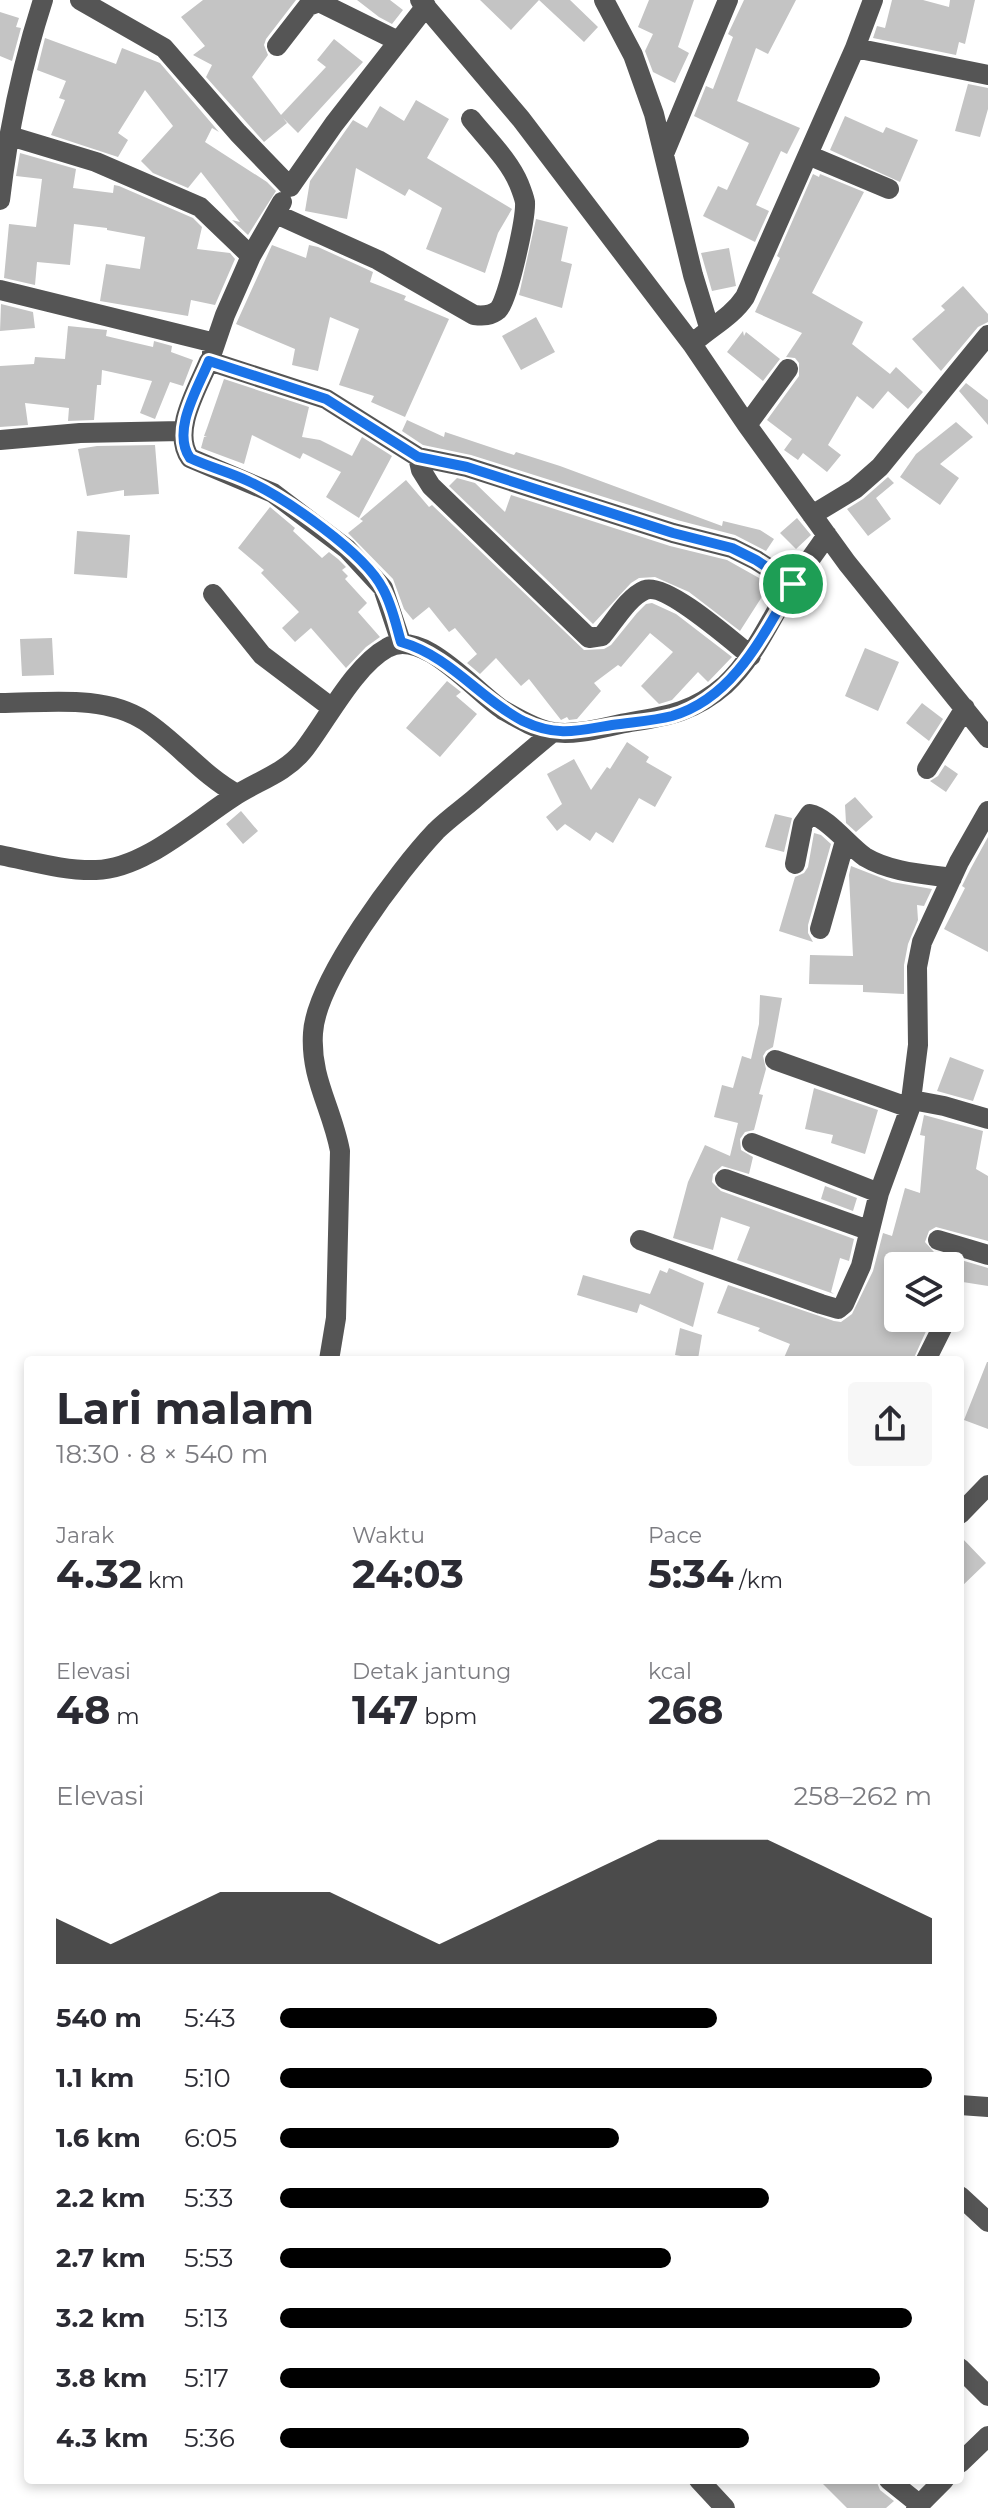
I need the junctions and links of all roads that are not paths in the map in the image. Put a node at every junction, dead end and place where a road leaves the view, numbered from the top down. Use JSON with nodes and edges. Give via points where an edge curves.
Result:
{"nodes":[{"id":1,"x":43,"y":0,"type":"edge"},
{"id":2,"x":80,"y":0,"type":"edge"},
{"id":3,"x":604,"y":0,"type":"edge"},
{"id":4,"x":728,"y":0,"type":"edge"},
{"id":5,"x":873,"y":0,"type":"edge"},
{"id":6,"x":423,"y":3,"type":"edge"},
{"id":7,"x":398,"y":41,"type":"junction"},
{"id":8,"x":277,"y":46,"type":"dead end"},
{"id":9,"x":855,"y":48,"type":"junction"},
{"id":10,"x":988,"y":75,"type":"edge"},
{"id":11,"x":471,"y":119,"type":"dead end"},
{"id":12,"x":10,"y":136,"type":"junction"},
{"id":13,"x":664,"y":154,"type":"junction"},
{"id":14,"x":808,"y":155,"type":"junction"},
{"id":15,"x":290,"y":187,"type":"junction"},
{"id":16,"x":889,"y":189,"type":"dead end"},
{"id":17,"x":0,"y":200,"type":"edge"},
{"id":18,"x":276,"y":214,"type":"junction"},
{"id":19,"x":251,"y":256,"type":"junction"},
{"id":20,"x":0,"y":290,"type":"edge"},
{"id":21,"x":709,"y":327,"type":"junction"},
{"id":22,"x":988,"y":335,"type":"edge"},
{"id":23,"x":692,"y":344,"type":"junction"},
{"id":24,"x":212,"y":352,"type":"junction"},
{"id":25,"x":788,"y":369,"type":"dead end"},
{"id":26,"x":747,"y":425,"type":"junction"},
{"id":27,"x":182,"y":431,"type":"junction"},
{"id":28,"x":0,"y":440,"type":"edge"},
{"id":29,"x":418,"y":457,"type":"junction"},
{"id":30,"x":812,"y":515,"type":"junction"},
{"id":31,"x":827,"y":535,"type":"junction"},
{"id":32,"x":793,"y":584,"type":"junction"},
{"id":33,"x":213,"y":594,"type":"dead end"},
{"id":34,"x":401,"y":642,"type":"junction"},
{"id":35,"x":751,"y":656,"type":"junction"},
{"id":36,"x":0,"y":703,"type":"edge"},
{"id":37,"x":332,"y":708,"type":"junction"},
{"id":38,"x":979,"y":720,"type":"edge"},
{"id":39,"x":553,"y":732,"type":"junction"},
{"id":40,"x":927,"y":769,"type":"dead end"},
{"id":41,"x":237,"y":794,"type":"junction"},
{"id":42,"x":988,"y":811,"type":"edge"},
{"id":43,"x":845,"y":841,"type":"junction"},
{"id":44,"x":0,"y":855,"type":"edge"},
{"id":45,"x":795,"y":864,"type":"dead end"},
{"id":46,"x":952,"y":878,"type":"junction"},
{"id":47,"x":820,"y":929,"type":"dead end"},
{"id":48,"x":775,"y":1060,"type":"dead end"},
{"id":49,"x":911,"y":1104,"type":"junction"},
{"id":50,"x":988,"y":1119,"type":"edge"},
{"id":51,"x":752,"y":1143,"type":"dead end"},
{"id":52,"x":725,"y":1179,"type":"dead end"},
{"id":53,"x":879,"y":1193,"type":"junction"},
{"id":54,"x":868,"y":1230,"type":"junction"},
{"id":55,"x":640,"y":1240,"type":"dead end"},
{"id":56,"x":938,"y":1240,"type":"dead end"},
{"id":57,"x":988,"y":1255,"type":"edge"},
{"id":58,"x":940,"y":1332,"type":"edge"},
{"id":59,"x":330,"y":1356,"type":"edge"},
{"id":60,"x":928,"y":1356,"type":"edge"},
{"id":61,"x":988,"y":1485,"type":"edge"},
{"id":62,"x":964,"y":1502,"type":"edge"},
{"id":63,"x":964,"y":2105,"type":"edge"},
{"id":64,"x":988,"y":2107,"type":"edge"},
{"id":65,"x":964,"y":2200,"type":"edge"},
{"id":66,"x":988,"y":2222,"type":"edge"},
{"id":67,"x":964,"y":2372,"type":"edge"},
{"id":68,"x":988,"y":2396,"type":"edge"},
{"id":69,"x":988,"y":2436,"type":"edge"},
{"id":70,"x":964,"y":2459,"type":"edge"},
{"id":71,"x":703,"y":2484,"type":"edge"},
{"id":72,"x":893,"y":2484,"type":"edge"},
{"id":73,"x":940,"y":2484,"type":"edge"},
{"id":74,"x":918,"y":2506,"type":"edge"},
{"id":75,"x":725,"y":2508,"type":"edge"}],
"edges":[{"from":1,"to":12,"type":"street","via":[[26,50]]},
{"from":2,"to":15,"type":"street","via":[[164,48]]},
{"from":3,"to":13,"type":"street","via":[[633,55]]},
{"from":4,"to":13,"type":"street"},
{"from":5,"to":9,"type":"street"},
{"from":6,"to":7,"type":"street"},
{"from":6,"to":23,"type":"street","via":[[521,119]]},
{"from":7,"to":8,"type":"street","via":[[319,2],[308,6]]},
{"from":7,"to":15,"type":"street"},
{"from":9,"to":10,"type":"street"},
{"from":9,"to":14,"type":"street"},
{"from":11,"to":18,"type":"street","via":[[519,183],[525,202],[505,301],[487,316],[474,315],[378,260]]},
{"from":12,"to":17,"type":"street"},
{"from":12,"to":19,"type":"street","via":[[96,162],[200,207]]},
{"from":13,"to":21,"type":"street"},
{"from":14,"to":16,"type":"street"},
{"from":14,"to":21,"type":"street","via":[[745,297]]},
{"from":15,"to":18,"type":"street"},
{"from":18,"to":19,"type":"street"},
{"from":19,"to":24,"type":"street"},
{"from":20,"to":24,"type":"street"},
{"from":21,"to":23,"type":"street"},
{"from":22,"to":30,"type":"street","via":[[880,467]]},
{"from":23,"to":26,"type":"street"},
{"from":24,"to":27,"type":"street"},
{"from":24,"to":29,"type":"street","via":[[326,399]]},
{"from":25,"to":26,"type":"street"},
{"from":26,"to":30,"type":"street"},
{"from":27,"to":28,"type":"street"},
{"from":27,"to":34,"type":"street","via":[[190,458],[273,493],[370,571],[383,588]]},
{"from":29,"to":32,"type":"street","via":[[467,467],[732,548]]},
{"from":29,"to":35,"type":"street","via":[[431,486],[589,638],[602,636],[640,593],[659,589]]},
{"from":30,"to":31,"type":"street"},
{"from":31,"to":32,"type":"street"},
{"from":31,"to":38,"type":"street"},
{"from":32,"to":35,"type":"street"},
{"from":33,"to":37,"type":"street","via":[[262,655]]},
{"from":34,"to":37,"type":"street","via":[[368,663]]},
{"from":34,"to":39,"type":"street","via":[[443,662],[502,709]]},
{"from":35,"to":39,"type":"street","via":[[702,703],[673,716]]},
{"from":36,"to":41,"type":"street","via":[[95,704],[130,713]]},
{"from":37,"to":41,"type":"street","via":[[292,762]]},
{"from":38,"to":40,"type":"street"},
{"from":39,"to":59,"type":"street","via":[[437,830],[360,932],[320,1003],[313,1030],[313,1067],[340,1151],[336,1318]]},
{"from":41,"to":44,"type":"street","via":[[142,859],[117,868],[71,869]]},
{"from":42,"to":46,"type":"street"},
{"from":43,"to":45,"type":"street","via":[[810,814]]},
{"from":43,"to":46,"type":"street","via":[[888,867]]},
{"from":43,"to":47,"type":"street"},
{"from":46,"to":49,"type":"street","via":[[922,942],[917,967],[918,1045]]},
{"from":48,"to":49,"type":"street"},
{"from":49,"to":50,"type":"street","via":[[944,1106]]},
{"from":49,"to":53,"type":"street"},
{"from":51,"to":53,"type":"street"},
{"from":52,"to":54,"type":"street"},
{"from":53,"to":54,"type":"street"},
{"from":54,"to":55,"type":"street","via":[[861,1266],[838,1309]]},
{"from":56,"to":57,"type":"street"},
{"from":58,"to":60,"type":"street"},
{"from":61,"to":62,"type":"street"},
{"from":63,"to":64,"type":"street"},
{"from":65,"to":66,"type":"street"},
{"from":67,"to":68,"type":"street"},
{"from":69,"to":70,"type":"street"},
{"from":71,"to":75,"type":"street"},
{"from":72,"to":74,"type":"street"},
{"from":73,"to":74,"type":"street"}]}
